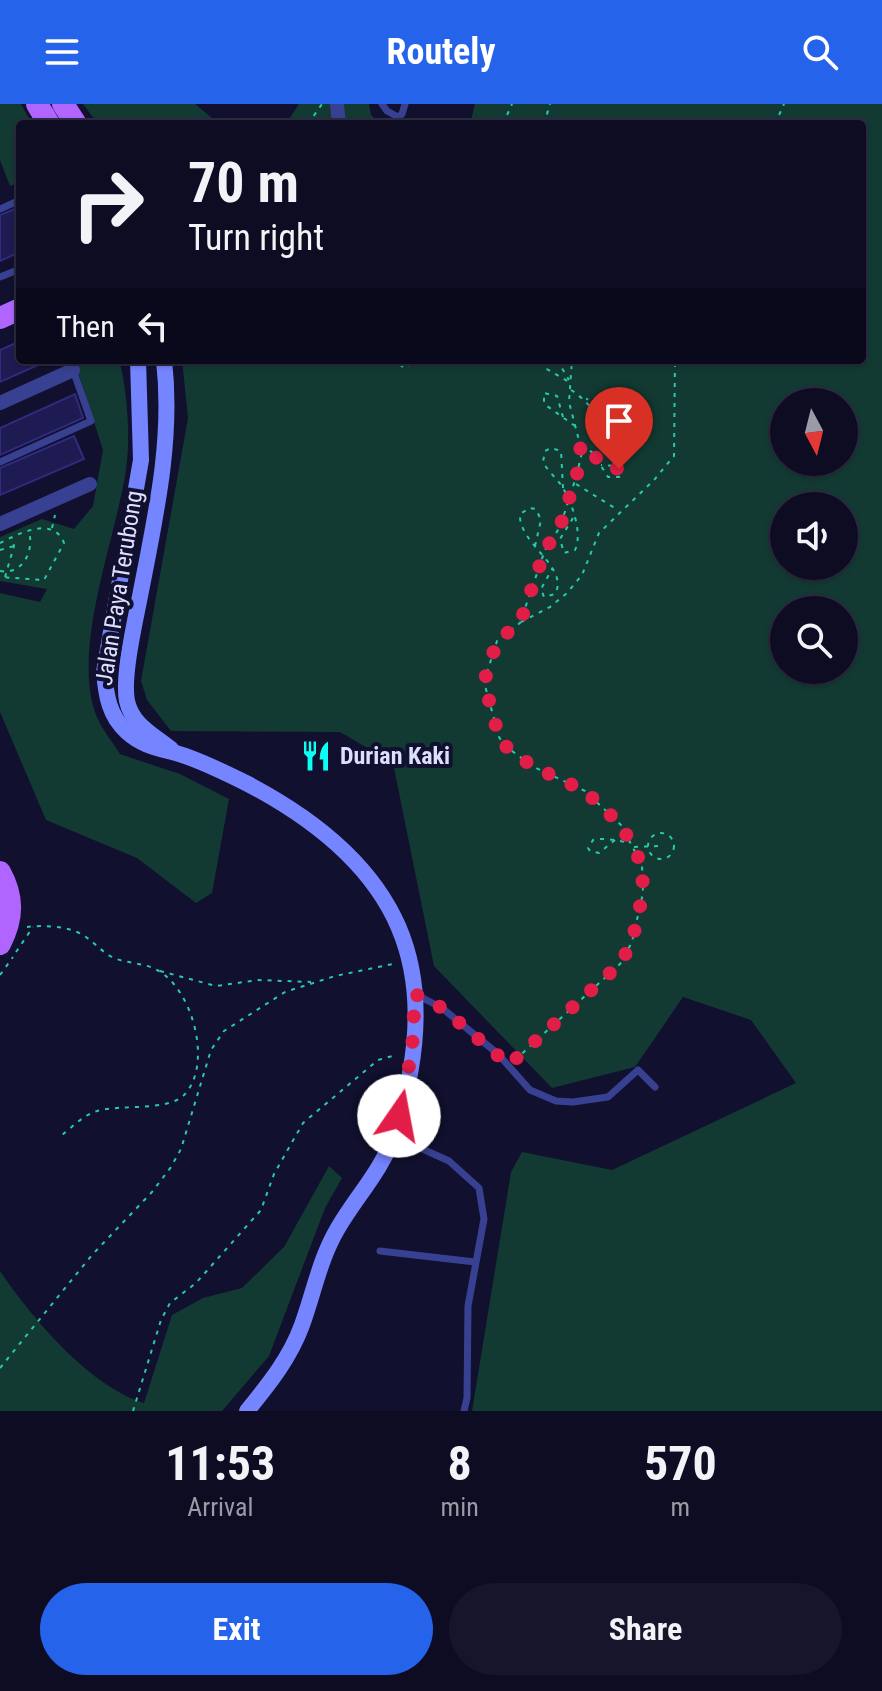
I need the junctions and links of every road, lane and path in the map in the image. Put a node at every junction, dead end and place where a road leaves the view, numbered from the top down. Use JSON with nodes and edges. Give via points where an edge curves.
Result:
{"nodes":[{"id":1,"x":382,"y":104,"type":"edge"},
{"id":2,"x":405,"y":104,"type":"edge"},
{"id":3,"x":138,"y":364,"type":"edge"},
{"id":4,"x":164,"y":364,"type":"edge"},
{"id":5,"x":544,"y":364,"type":"edge"},
{"id":6,"x":559,"y":364,"type":"edge"},
{"id":7,"x":572,"y":364,"type":"edge"},
{"id":8,"x":675,"y":364,"type":"edge"},
{"id":9,"x":73,"y":370,"type":"joint"},
{"id":10,"x":570,"y":385,"type":"junction"},
{"id":11,"x":586,"y":399,"type":"junction"},
{"id":12,"x":0,"y":403,"type":"edge"},
{"id":13,"x":563,"y":417,"type":"junction"},
{"id":14,"x":576,"y":426,"type":"junction"},
{"id":15,"x":581,"y":444,"type":"junction"},
{"id":16,"x":0,"y":462,"type":"edge"},
{"id":17,"x":601,"y":465,"type":"junction"},
{"id":18,"x":575,"y":483,"type":"junction"},
{"id":19,"x":90,"y":484,"type":"dead end"},
{"id":20,"x":563,"y":488,"type":"junction"},
{"id":21,"x":569,"y":503,"type":"junction"},
{"id":22,"x":619,"y":511,"type":"junction"},
{"id":23,"x":573,"y":518,"type":"junction"},
{"id":24,"x":53,"y":522,"type":"dead end"},
{"id":25,"x":0,"y":524,"type":"edge"},
{"id":26,"x":29,"y":530,"type":"junction"},
{"id":27,"x":51,"y":531,"type":"junction"},
{"id":28,"x":12,"y":538,"type":"junction"},
{"id":29,"x":0,"y":543,"type":"edge"},
{"id":30,"x":14,"y":546,"type":"junction"},
{"id":31,"x":535,"y":546,"type":"junction"},
{"id":32,"x":0,"y":550,"type":"edge"},
{"id":33,"x":543,"y":555,"type":"junction"},
{"id":34,"x":552,"y":569,"type":"junction"},
{"id":35,"x":0,"y":571,"type":"edge"},
{"id":36,"x":6,"y":573,"type":"junction"},
{"id":37,"x":2,"y":578,"type":"edge"},
{"id":38,"x":520,"y":623,"type":"junction"},
{"id":39,"x":175,"y":753,"type":"junction"},
{"id":40,"x":615,"y":840,"type":"junction"},
{"id":41,"x":632,"y":845,"type":"junction"},
{"id":42,"x":647,"y":846,"type":"junction"},
{"id":43,"x":658,"y":846,"type":"dead end"},
{"id":44,"x":0,"y":872,"type":"edge"},
{"id":45,"x":4,"y":936,"type":"edge"},
{"id":46,"x":410,"y":961,"type":"junction"},
{"id":47,"x":158,"y":970,"type":"junction"},
{"id":48,"x":316,"y":982,"type":"junction"},
{"id":49,"x":415,"y":994,"type":"junction"},
{"id":50,"x":412,"y":1051,"type":"junction"},
{"id":51,"x":509,"y":1065,"type":"junction"},
{"id":52,"x":655,"y":1087,"type":"dead end"},
{"id":53,"x":62,"y":1135,"type":"dead end"},
{"id":54,"x":394,"y":1136,"type":"junction"},
{"id":55,"x":380,"y":1251,"type":"dead end"},
{"id":56,"x":475,"y":1262,"type":"junction"},
{"id":57,"x":0,"y":1368,"type":"edge"},
{"id":58,"x":133,"y":1411,"type":"edge"},
{"id":59,"x":247,"y":1411,"type":"edge"},
{"id":60,"x":464,"y":1411,"type":"edge"}],
"edges":[{"from":1,"to":2,"type":"lane","via":[[398,117]]},
{"from":3,"to":39,"type":"main road","name":"Jalan Paya Terubong","via":[[141,460],[104,672],[106,696],[127,733],[144,745]]},
{"from":4,"to":39,"type":"main road","name":"Jalan Paya Terubong","via":[[167,436],[127,699],[145,731]]},
{"from":5,"to":10,"type":"path"},
{"from":6,"to":10,"type":"path"},
{"from":7,"to":10,"type":"path"},
{"from":8,"to":22,"type":"path","via":[[674,456]]},
{"from":9,"to":12,"type":"street"},
{"from":9,"to":16,"type":"lane","via":[[91,421]]},
{"from":10,"to":11,"type":"path"},
{"from":10,"to":14,"type":"path"},
{"from":11,"to":11,"type":"path","via":[[605,420],[613,417],[611,404]]},
{"from":13,"to":13,"type":"path","via":[[544,403],[544,393],[557,396]]},
{"from":13,"to":14,"type":"path"},
{"from":14,"to":15,"type":"path"},
{"from":15,"to":17,"type":"path"},
{"from":15,"to":18,"type":"path"},
{"from":17,"to":17,"type":"path","via":[[608,477],[619,477],[616,466]]},
{"from":18,"to":21,"type":"path"},
{"from":18,"to":22,"type":"path"},
{"from":19,"to":25,"type":"street"},
{"from":20,"to":20,"type":"path","via":[[543,462],[551,448],[561,451]]},
{"from":20,"to":21,"type":"path"},
{"from":21,"to":23,"type":"path"},
{"from":21,"to":33,"type":"path"},
{"from":22,"to":38,"type":"path","via":[[599,533],[582,575],[567,593]]},
{"from":23,"to":23,"type":"path","via":[[577,545],[564,553],[560,539]]},
{"from":24,"to":27,"type":"path"},
{"from":26,"to":27,"type":"path"},
{"from":26,"to":28,"type":"path"},
{"from":26,"to":36,"type":"path","via":[[27,559]]},
{"from":27,"to":37,"type":"path","via":[[64,543],[48,577]]},
{"from":28,"to":29,"type":"path"},
{"from":28,"to":30,"type":"path"},
{"from":30,"to":32,"type":"path"},
{"from":30,"to":36,"type":"path"},
{"from":31,"to":31,"type":"path","via":[[520,521],[520,514],[530,508],[541,520]]},
{"from":31,"to":33,"type":"path"},
{"from":33,"to":34,"type":"path"},
{"from":33,"to":38,"type":"path"},
{"from":34,"to":34,"type":"path","via":[[558,590],[548,598],[541,589]]},
{"from":35,"to":36,"type":"path"},
{"from":36,"to":37,"type":"path"},
{"from":38,"to":41,"type":"path","via":[[497,641],[486,669],[486,695],[499,737],[532,766],[585,791],[621,825]]},
{"from":39,"to":46,"type":"main road","via":[[248,784],[340,844],[384,896]]},
{"from":40,"to":40,"type":"path","via":[[593,840],[588,848],[599,853]]},
{"from":40,"to":41,"type":"path"},
{"from":41,"to":42,"type":"path"},
{"from":41,"to":51,"type":"path","via":[[644,877],[632,942],[620,964]]},
{"from":42,"to":42,"type":"path","via":[[654,857],[663,859],[674,846],[669,835],[661,833]]},
{"from":42,"to":43,"type":"path"},
{"from":44,"to":45,"type":"main road","via":[[10,900]]},
{"from":45,"to":47,"type":"path","via":[[49,927],[79,933],[112,957]]},
{"from":46,"to":48,"type":"path"},
{"from":46,"to":49,"type":"main road"},
{"from":47,"to":48,"type":"path","via":[[216,986],[258,980]]},
{"from":47,"to":53,"type":"path","via":[[194,1017],[197,1061],[191,1087],[183,1097],[169,1101],[93,1111]]},
{"from":48,"to":57,"type":"path","via":[[285,992],[224,1031],[211,1050],[171,1167]]},
{"from":49,"to":50,"type":"main road"},
{"from":49,"to":51,"type":"lane","via":[[442,1008]]},
{"from":50,"to":54,"type":"main road"},
{"from":50,"to":58,"type":"path","via":[[378,1060],[303,1123],[261,1210],[196,1283],[170,1303]]},
{"from":51,"to":52,"type":"lane","via":[[530,1090],[556,1101],[608,1097],[638,1070]]},
{"from":54,"to":56,"type":"lane","via":[[449,1161],[479,1188],[484,1219]]},
{"from":54,"to":59,"type":"main road","via":[[323,1257],[291,1352]]},
{"from":55,"to":56,"type":"lane"},
{"from":56,"to":60,"type":"lane"}]}
